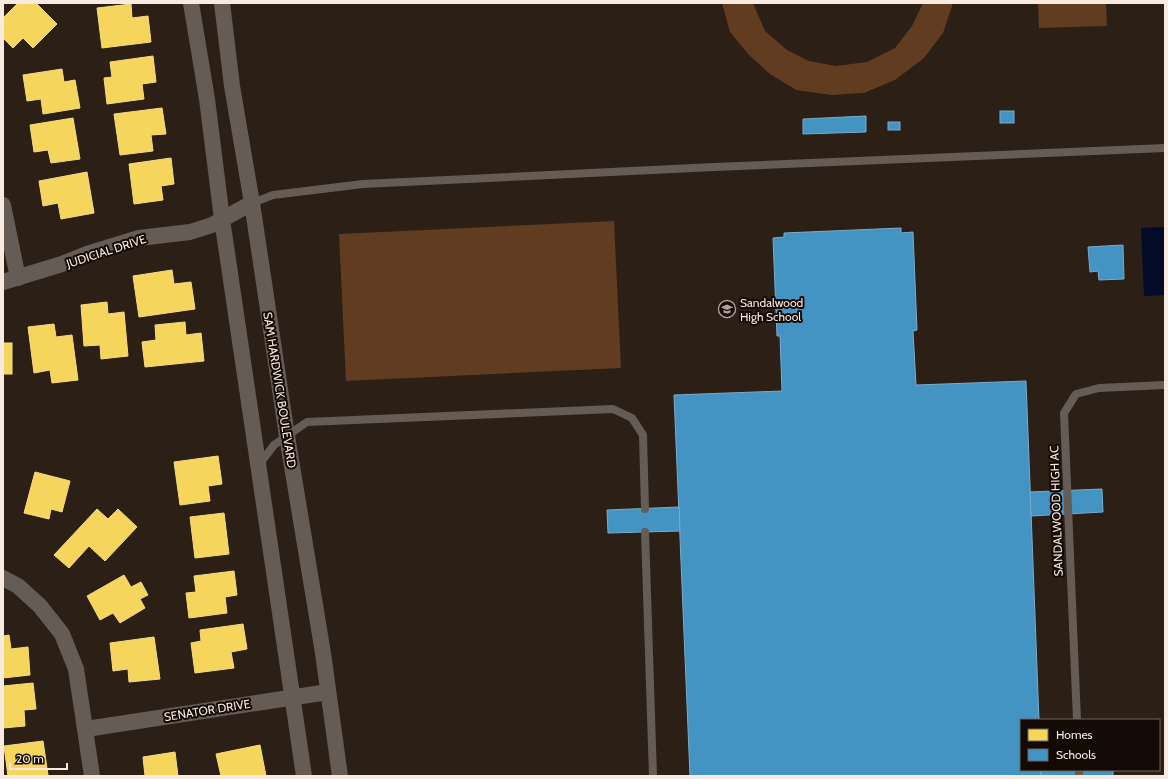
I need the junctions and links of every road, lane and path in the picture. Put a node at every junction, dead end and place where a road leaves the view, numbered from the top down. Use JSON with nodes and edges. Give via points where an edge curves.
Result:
{"nodes":[{"id":1,"x":190,"y":3,"type":"edge"},
{"id":2,"x":222,"y":3,"type":"edge"},
{"id":3,"x":1165,"y":148,"type":"edge"},
{"id":4,"x":252,"y":204,"type":"junction"},
{"id":5,"x":3,"y":205,"type":"edge"},
{"id":6,"x":222,"y":219,"type":"junction"},
{"id":7,"x":10,"y":280,"type":"edge"},
{"id":8,"x":1165,"y":385,"type":"edge"},
{"id":9,"x":287,"y":436,"type":"junction"},
{"id":10,"x":258,"y":467,"type":"junction"},
{"id":11,"x":645,"y":509,"type":"dead end"},
{"id":12,"x":646,"y":532,"type":"dead end"},
{"id":13,"x":3,"y":578,"type":"edge"},
{"id":14,"x":328,"y":692,"type":"junction"},
{"id":15,"x":291,"y":697,"type":"junction"},
{"id":16,"x":1077,"y":719,"type":"edge"},
{"id":17,"x":86,"y":728,"type":"junction"},
{"id":18,"x":92,"y":776,"type":"edge"},
{"id":19,"x":304,"y":776,"type":"edge"},
{"id":20,"x":340,"y":776,"type":"edge"},
{"id":21,"x":653,"y":776,"type":"edge"}],
"edges":[{"from":1,"to":6,"type":"street","via":[[207,99]]},
{"from":2,"to":4,"type":"street","name":"SAM HARDWICK BOULEVARD","via":[[232,86]]},
{"from":3,"to":4,"type":"lane","via":[[362,184],[273,195]]},
{"from":4,"to":6,"type":"street","name":"JUDICIAL DRIVE"},
{"from":4,"to":9,"type":"street","name":"SAM HARDWICK BOULEVARD"},
{"from":5,"to":7,"type":"street"},
{"from":6,"to":7,"type":"street","name":"JUDICIAL DRIVE","via":[[190,232],[139,238]]},
{"from":6,"to":10,"type":"street"},
{"from":8,"to":16,"type":"lane","name":"SANDALWOOD HIGH AC","via":[[1099,388],[1076,394],[1064,413]]},
{"from":9,"to":10,"type":"lane","via":[[274,445]]},
{"from":9,"to":11,"type":"lane","via":[[307,422],[613,409],[632,418],[643,434]]},
{"from":9,"to":14,"type":"street","name":"SAM HARDWICK BOULEVARD"},
{"from":10,"to":15,"type":"street"},
{"from":12,"to":21,"type":"lane"},
{"from":13,"to":17,"type":"street","via":[[18,586],[40,606],[62,634],[76,669]]},
{"from":14,"to":15,"type":"street","name":"SENATOR DRIVE"},
{"from":14,"to":20,"type":"street","name":"SAM HARDWICK BOULEVARD"},
{"from":15,"to":17,"type":"street","name":"SENATOR DRIVE"},
{"from":15,"to":19,"type":"street"},
{"from":17,"to":18,"type":"street"}]}
